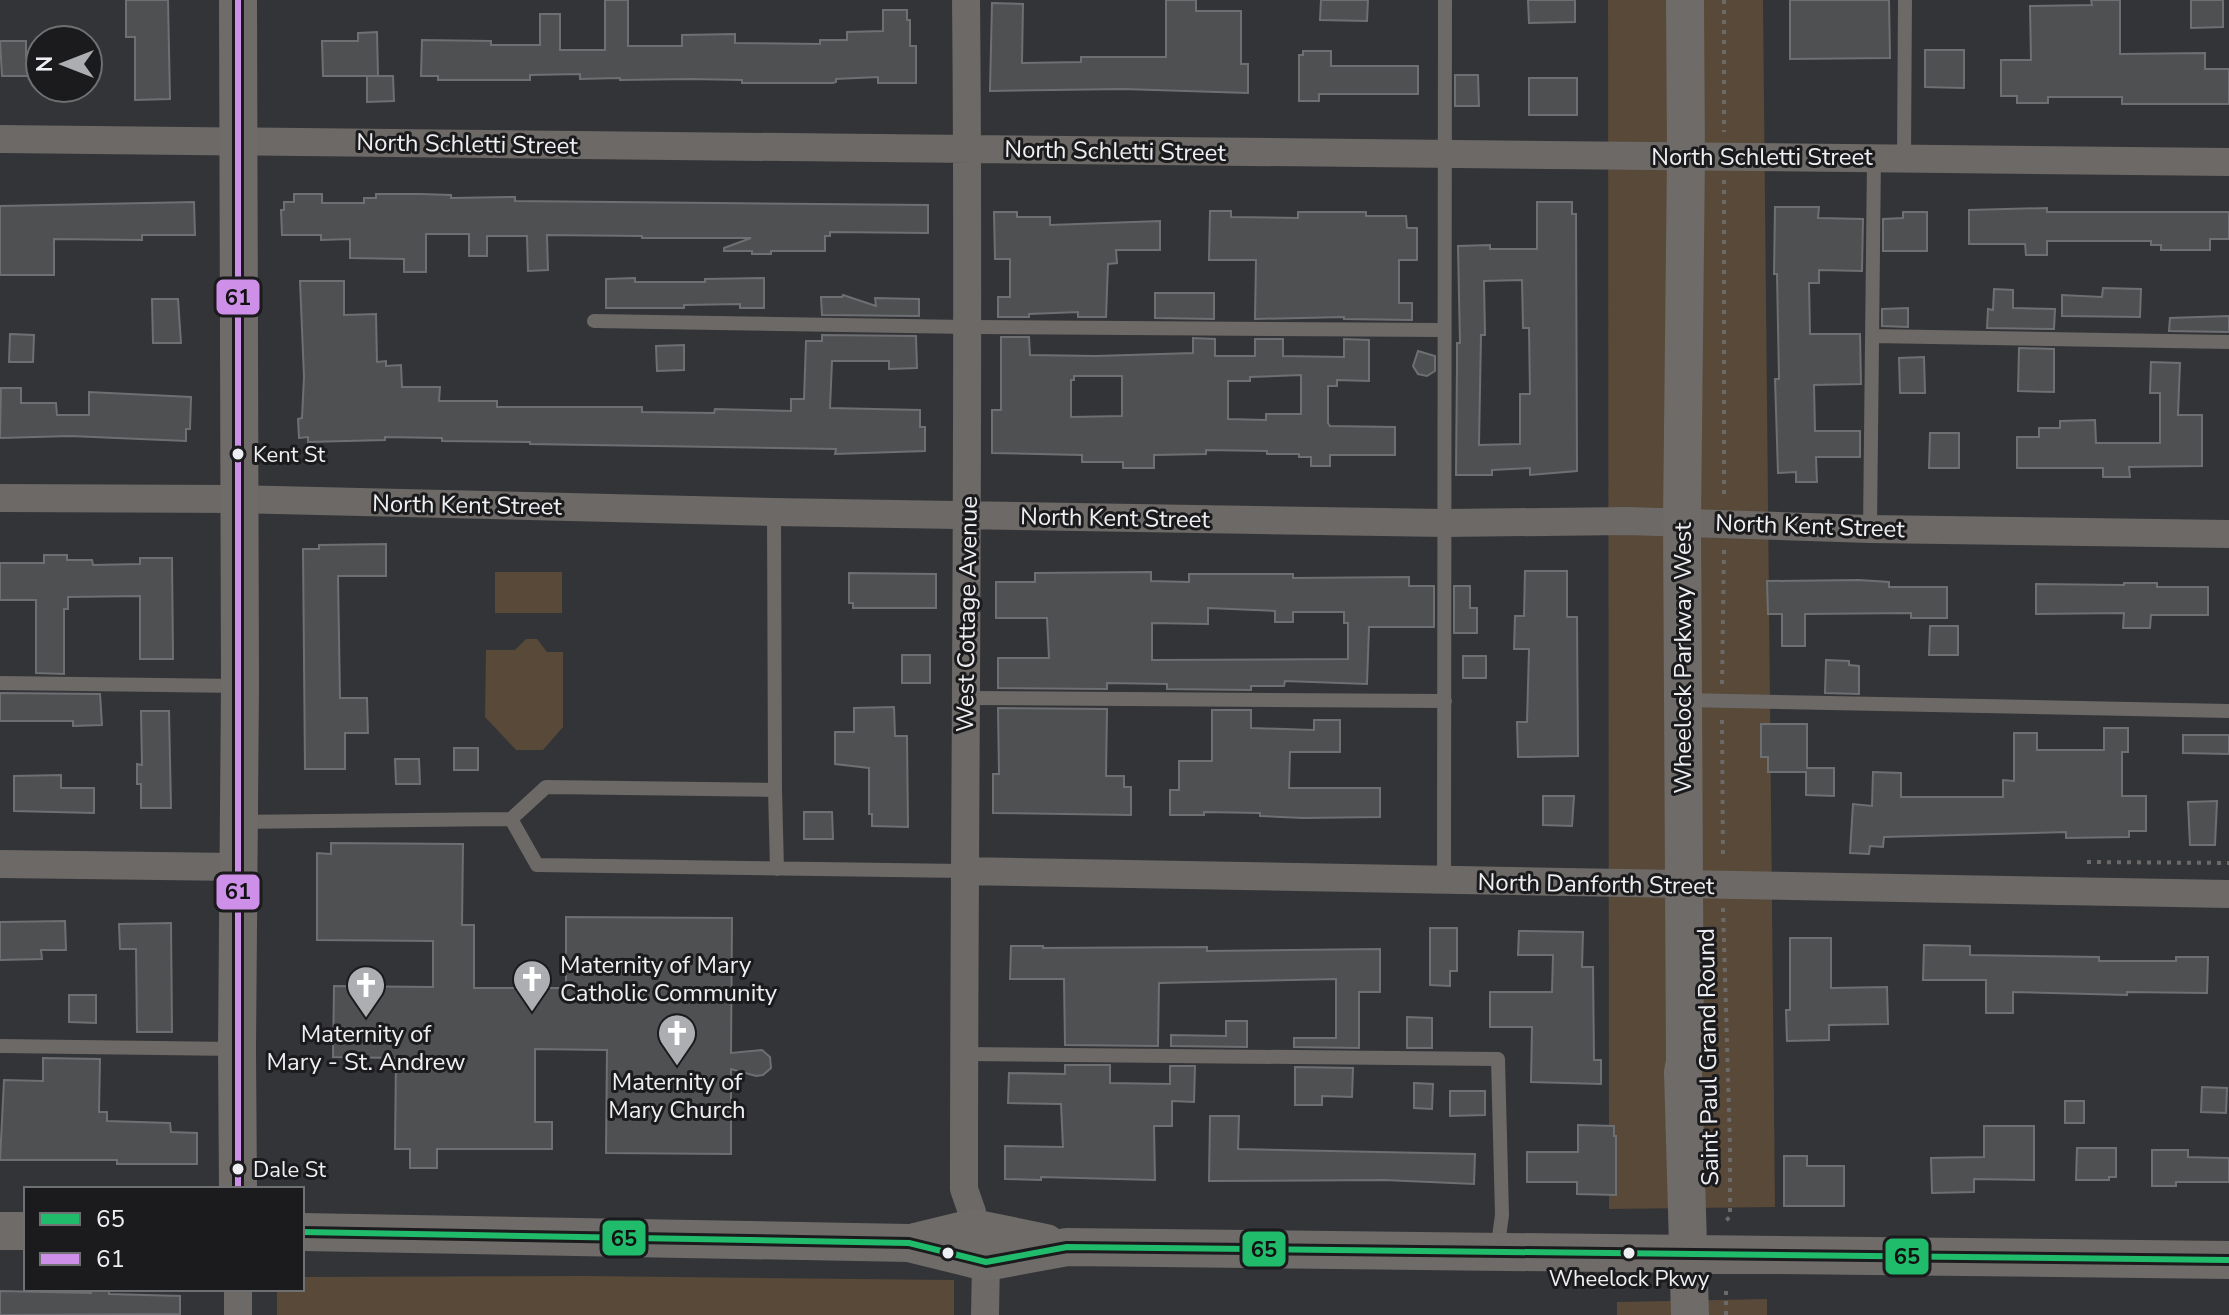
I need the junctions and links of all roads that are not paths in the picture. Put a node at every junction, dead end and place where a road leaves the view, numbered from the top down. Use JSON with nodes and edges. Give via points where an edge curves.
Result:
{"nodes":[{"id":1,"x":238,"y":0,"type":"edge"},
{"id":2,"x":966,"y":0,"type":"edge"},
{"id":3,"x":1445,"y":0,"type":"edge"},
{"id":4,"x":1685,"y":0,"type":"edge"},
{"id":5,"x":1905,"y":0,"type":"edge"},
{"id":6,"x":0,"y":139,"type":"edge"},
{"id":7,"x":238,"y":142,"type":"junction"},
{"id":8,"x":968,"y":149,"type":"junction"},
{"id":9,"x":1445,"y":154,"type":"junction"},
{"id":10,"x":1686,"y":156,"type":"junction"},
{"id":11,"x":1874,"y":158,"type":"junction"},
{"id":12,"x":1904,"y":158,"type":"junction"},
{"id":13,"x":2229,"y":162,"type":"edge"},
{"id":14,"x":594,"y":321,"type":"dead end"},
{"id":15,"x":968,"y":327,"type":"junction"},
{"id":16,"x":1443,"y":330,"type":"junction"},
{"id":17,"x":1872,"y":336,"type":"junction"},
{"id":18,"x":2229,"y":342,"type":"edge"},
{"id":19,"x":0,"y":498,"type":"edge"},
{"id":20,"x":238,"y":499,"type":"junction"},
{"id":21,"x":774,"y":512,"type":"junction"},
{"id":22,"x":968,"y":516,"type":"junction"},
{"id":23,"x":1682,"y":522,"type":"junction"},
{"id":24,"x":1445,"y":523,"type":"junction"},
{"id":25,"x":1870,"y":529,"type":"junction"},
{"id":26,"x":2229,"y":534,"type":"edge"},
{"id":27,"x":0,"y":683,"type":"edge"},
{"id":28,"x":240,"y":686,"type":"junction"},
{"id":29,"x":966,"y":698,"type":"junction"},
{"id":30,"x":1683,"y":700,"type":"junction"},
{"id":31,"x":1445,"y":701,"type":"junction"},
{"id":32,"x":2229,"y":711,"type":"edge"},
{"id":33,"x":775,"y":790,"type":"junction"},
{"id":34,"x":511,"y":819,"type":"junction"},
{"id":35,"x":238,"y":822,"type":"junction"},
{"id":36,"x":0,"y":864,"type":"edge"},
{"id":37,"x":238,"y":867,"type":"junction"},
{"id":38,"x":777,"y":869,"type":"junction"},
{"id":39,"x":964,"y":871,"type":"junction"},
{"id":40,"x":1444,"y":881,"type":"junction"},
{"id":41,"x":1684,"y":886,"type":"junction"},
{"id":42,"x":2229,"y":894,"type":"edge"},
{"id":43,"x":0,"y":1046,"type":"edge"},
{"id":44,"x":237,"y":1049,"type":"junction"},
{"id":45,"x":964,"y":1054,"type":"junction"},
{"id":46,"x":238,"y":1187,"type":"edge"},
{"id":47,"x":0,"y":1231,"type":"edge"},
{"id":48,"x":24,"y":1231,"type":"edge"},
{"id":49,"x":304,"y":1232,"type":"edge"},
{"id":50,"x":979,"y":1245,"type":"junction"},
{"id":51,"x":1497,"y":1252,"type":"junction"},
{"id":52,"x":1688,"y":1254,"type":"junction"},
{"id":53,"x":2229,"y":1260,"type":"edge"},
{"id":54,"x":238,"y":1291,"type":"edge"},
{"id":55,"x":238,"y":1315,"type":"edge"},
{"id":56,"x":985,"y":1315,"type":"edge"},
{"id":57,"x":1690,"y":1315,"type":"edge"}],
"edges":[{"from":1,"to":7,"type":"street"},
{"from":2,"to":8,"type":"street","name":"West Cottage Avenue"},
{"from":3,"to":9,"type":"lane"},
{"from":4,"to":10,"type":"street","name":"Wheelock Parkway West"},
{"from":5,"to":12,"type":"lane"},
{"from":6,"to":7,"type":"street","name":"North Schletti Street"},
{"from":7,"to":8,"type":"street","name":"North Schletti Street"},
{"from":7,"to":20,"type":"street"},
{"from":8,"to":9,"type":"street","name":"North Schletti Street"},
{"from":8,"to":15,"type":"street","name":"West Cottage Avenue"},
{"from":9,"to":10,"type":"street","name":"North Schletti Street"},
{"from":9,"to":16,"type":"lane"},
{"from":10,"to":11,"type":"street","name":"North Schletti Street"},
{"from":10,"to":23,"type":"street","name":"Wheelock Parkway West"},
{"from":11,"to":12,"type":"street","name":"North Schletti Street"},
{"from":11,"to":17,"type":"lane"},
{"from":12,"to":13,"type":"street","name":"North Schletti Street"},
{"from":14,"to":15,"type":"lane"},
{"from":15,"to":16,"type":"lane"},
{"from":15,"to":22,"type":"street","name":"West Cottage Avenue"},
{"from":16,"to":24,"type":"lane"},
{"from":17,"to":18,"type":"lane"},
{"from":17,"to":25,"type":"lane"},
{"from":19,"to":20,"type":"street","name":"North Kent Street"},
{"from":20,"to":21,"type":"street","name":"North Kent Street"},
{"from":20,"to":28,"type":"street"},
{"from":21,"to":22,"type":"street","name":"North Kent Street"},
{"from":21,"to":33,"type":"lane"},
{"from":22,"to":24,"type":"street","name":"North Kent Street"},
{"from":22,"to":29,"type":"street","name":"West Cottage Avenue"},
{"from":23,"to":24,"type":"street","name":"North Kent Street"},
{"from":23,"to":25,"type":"street","name":"North Kent Street"},
{"from":23,"to":30,"type":"street","name":"Wheelock Parkway West"},
{"from":24,"to":31,"type":"lane"},
{"from":25,"to":26,"type":"street","name":"North Kent Street"},
{"from":27,"to":28,"type":"lane"},
{"from":28,"to":35,"type":"street"},
{"from":29,"to":31,"type":"lane"},
{"from":29,"to":39,"type":"street","name":"West Cottage Avenue"},
{"from":30,"to":32,"type":"lane"},
{"from":30,"to":41,"type":"street","name":"Wheelock Parkway West"},
{"from":31,"to":40,"type":"lane"},
{"from":33,"to":34,"type":"lane","via":[[546,787]]},
{"from":33,"to":38,"type":"lane"},
{"from":34,"to":35,"type":"lane"},
{"from":34,"to":38,"type":"lane","via":[[537,865]]},
{"from":35,"to":37,"type":"street"},
{"from":36,"to":37,"type":"street"},
{"from":37,"to":44,"type":"street"},
{"from":38,"to":39,"type":"lane"},
{"from":39,"to":40,"type":"street","name":"North Danforth Street"},
{"from":39,"to":45,"type":"street","name":"West Cottage Avenue"},
{"from":40,"to":41,"type":"street","name":"North Danforth Street"},
{"from":41,"to":42,"type":"street","name":"North Danforth Street"},
{"from":41,"to":52,"type":"street","name":"Wheelock Parkway West"},
{"from":43,"to":44,"type":"lane"},
{"from":44,"to":46,"type":"street"},
{"from":45,"to":50,"type":"street","name":"West Cottage Avenue","via":[[964,1189]]},
{"from":45,"to":51,"type":"lane","via":[[1498,1059],[1502,1215]]},
{"from":47,"to":48,"type":"street"},
{"from":49,"to":50,"type":"street"},
{"from":50,"to":51,"type":"street"},
{"from":50,"to":56,"type":"street","name":"West Cottage Avenue"},
{"from":51,"to":52,"type":"street"},
{"from":52,"to":53,"type":"street"},
{"from":52,"to":57,"type":"street","name":"Wheelock Parkway West"},
{"from":54,"to":55,"type":"street"}]}
